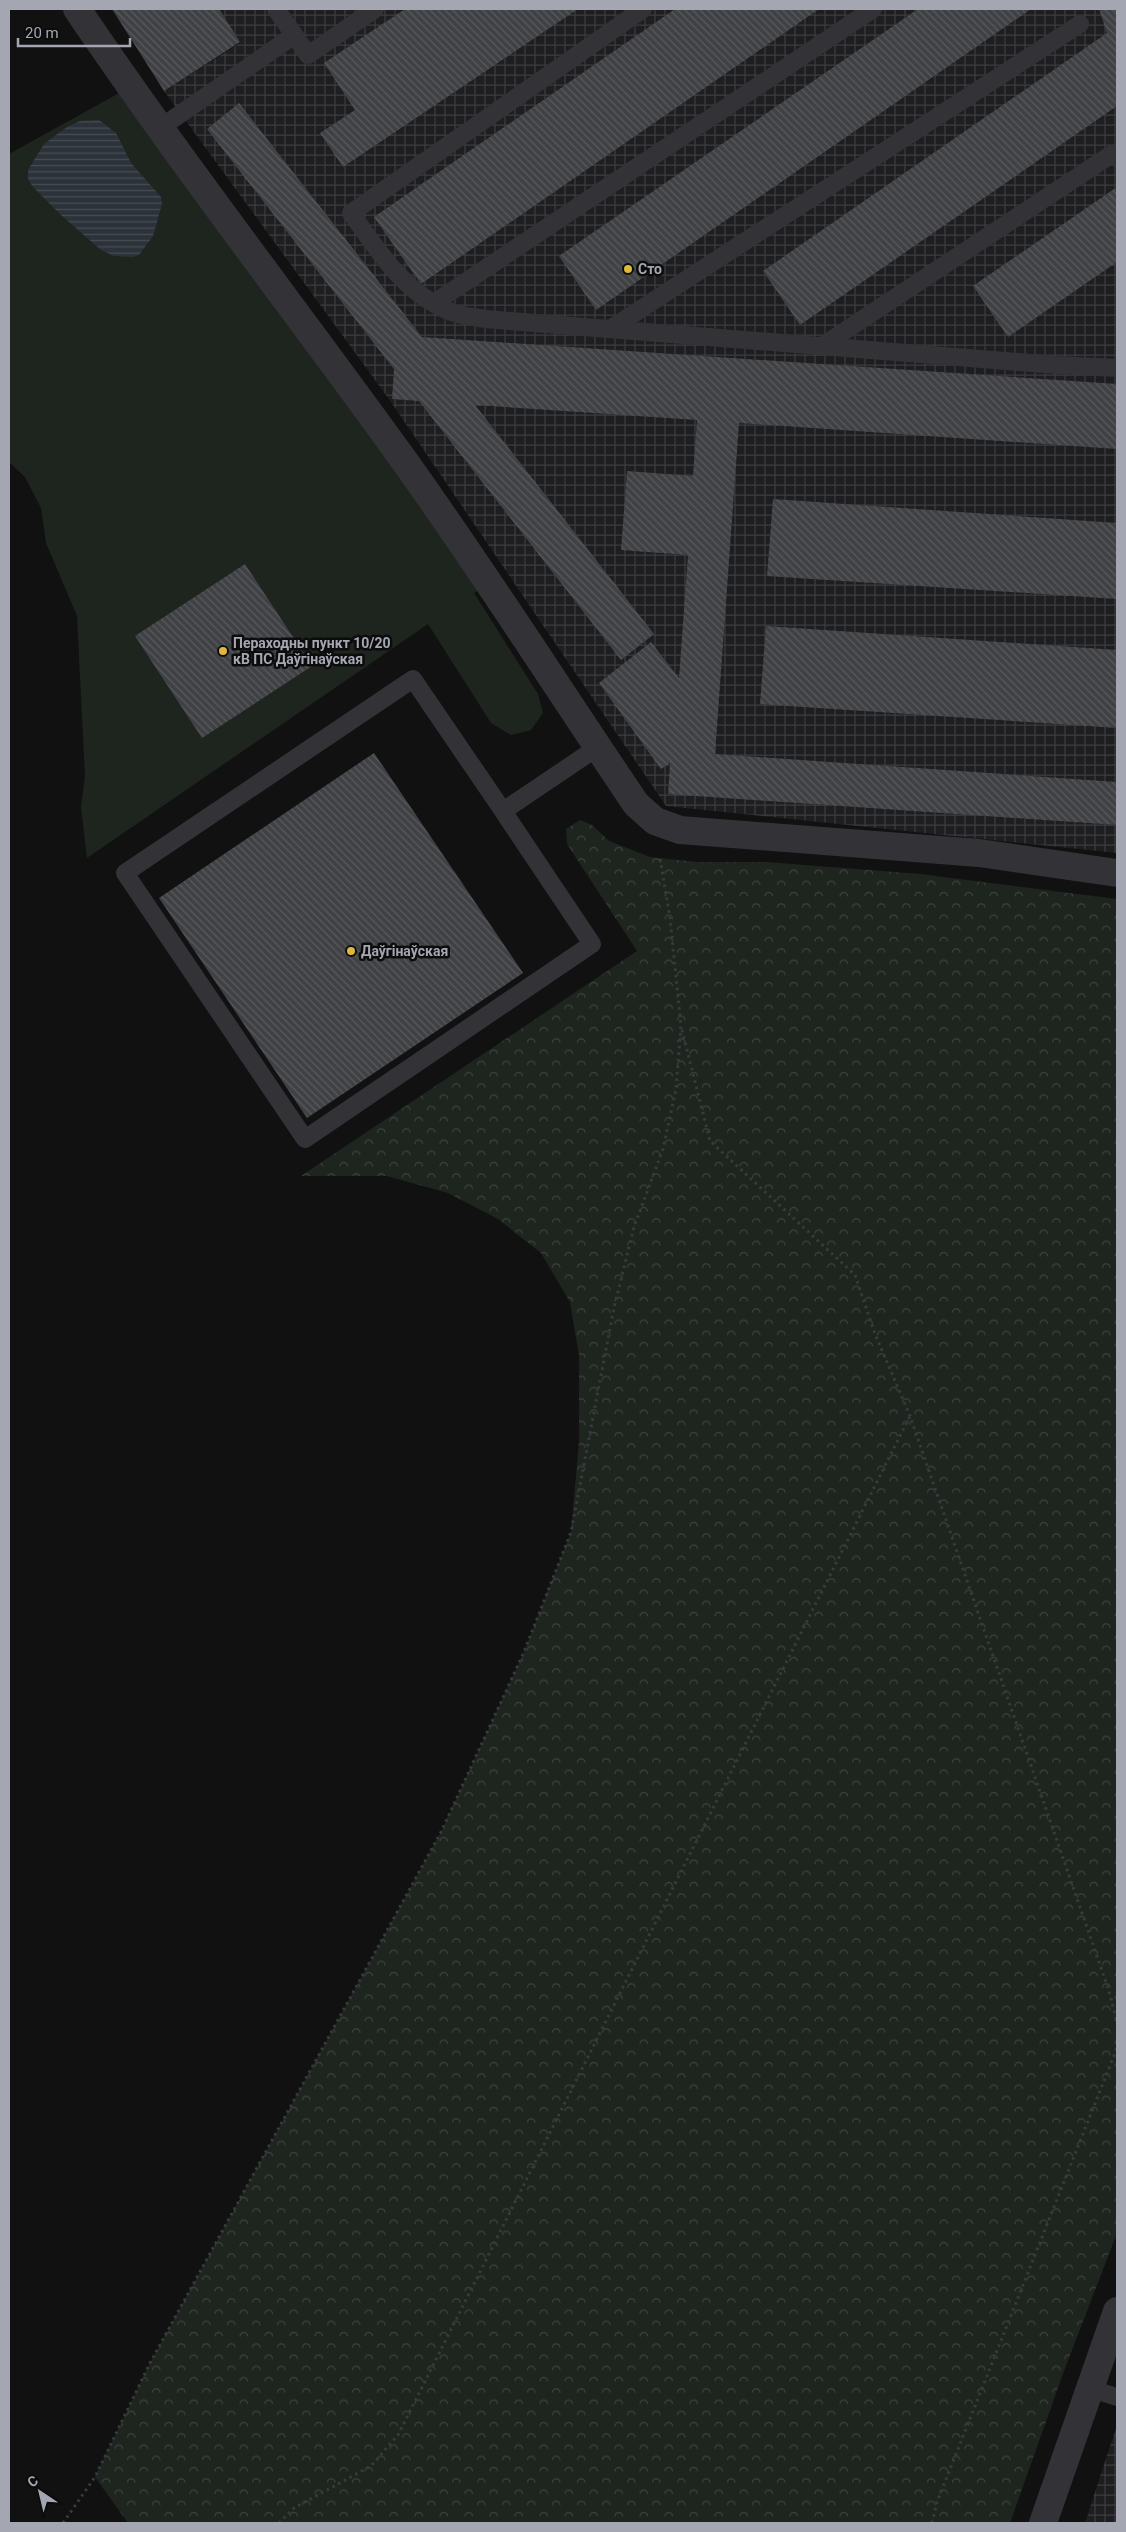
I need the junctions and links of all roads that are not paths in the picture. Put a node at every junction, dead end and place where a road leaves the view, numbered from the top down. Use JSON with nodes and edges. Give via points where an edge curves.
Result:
{"nodes":[{"id":1,"x":77,"y":9,"type":"edge"},
{"id":2,"x":276,"y":9,"type":"edge"},
{"id":3,"x":375,"y":9,"type":"edge"},
{"id":4,"x":643,"y":9,"type":"edge"},
{"id":5,"x":873,"y":9,"type":"edge"},
{"id":6,"x":1080,"y":24,"type":"dead end"},
{"id":7,"x":293,"y":36,"type":"junction"},
{"id":8,"x":160,"y":128,"type":"junction"},
{"id":9,"x":1112,"y":154,"type":"dead end"},
{"id":10,"x":434,"y":303,"type":"junction"},
{"id":11,"x":610,"y":329,"type":"junction"},
{"id":12,"x":822,"y":346,"type":"junction"},
{"id":13,"x":1117,"y":368,"type":"edge"},
{"id":14,"x":598,"y":747,"type":"junction"},
{"id":15,"x":503,"y":811,"type":"junction"},
{"id":16,"x":1117,"y":873,"type":"edge"},
{"id":17,"x":1117,"y":2311,"type":"edge"},
{"id":18,"x":1091,"y":2388,"type":"junction"},
{"id":19,"x":1117,"y":2397,"type":"edge"},
{"id":20,"x":1043,"y":2523,"type":"edge"}],
"edges":[{"from":1,"to":8,"type":"street"},
{"from":2,"to":7,"type":"lane"},
{"from":3,"to":7,"type":"lane","via":[[308,55]]},
{"from":4,"to":10,"type":"lane","via":[[351,212],[396,274]]},
{"from":5,"to":10,"type":"lane"},
{"from":6,"to":11,"type":"lane"},
{"from":7,"to":8,"type":"lane"},
{"from":8,"to":14,"type":"street","via":[[404,461]]},
{"from":9,"to":12,"type":"lane"},
{"from":10,"to":11,"type":"lane","via":[[452,312],[485,319]]},
{"from":11,"to":12,"type":"lane"},
{"from":12,"to":13,"type":"lane"},
{"from":14,"to":15,"type":"lane"},
{"from":14,"to":16,"type":"street","via":[[636,804],[655,820],[680,830],[979,853]]},
{"from":15,"to":15,"type":"lane","via":[[413,679],[125,873],[304,1139],[592,944]]},
{"from":17,"to":18,"type":"street"},
{"from":18,"to":19,"type":"lane"},
{"from":18,"to":20,"type":"street"}]}
